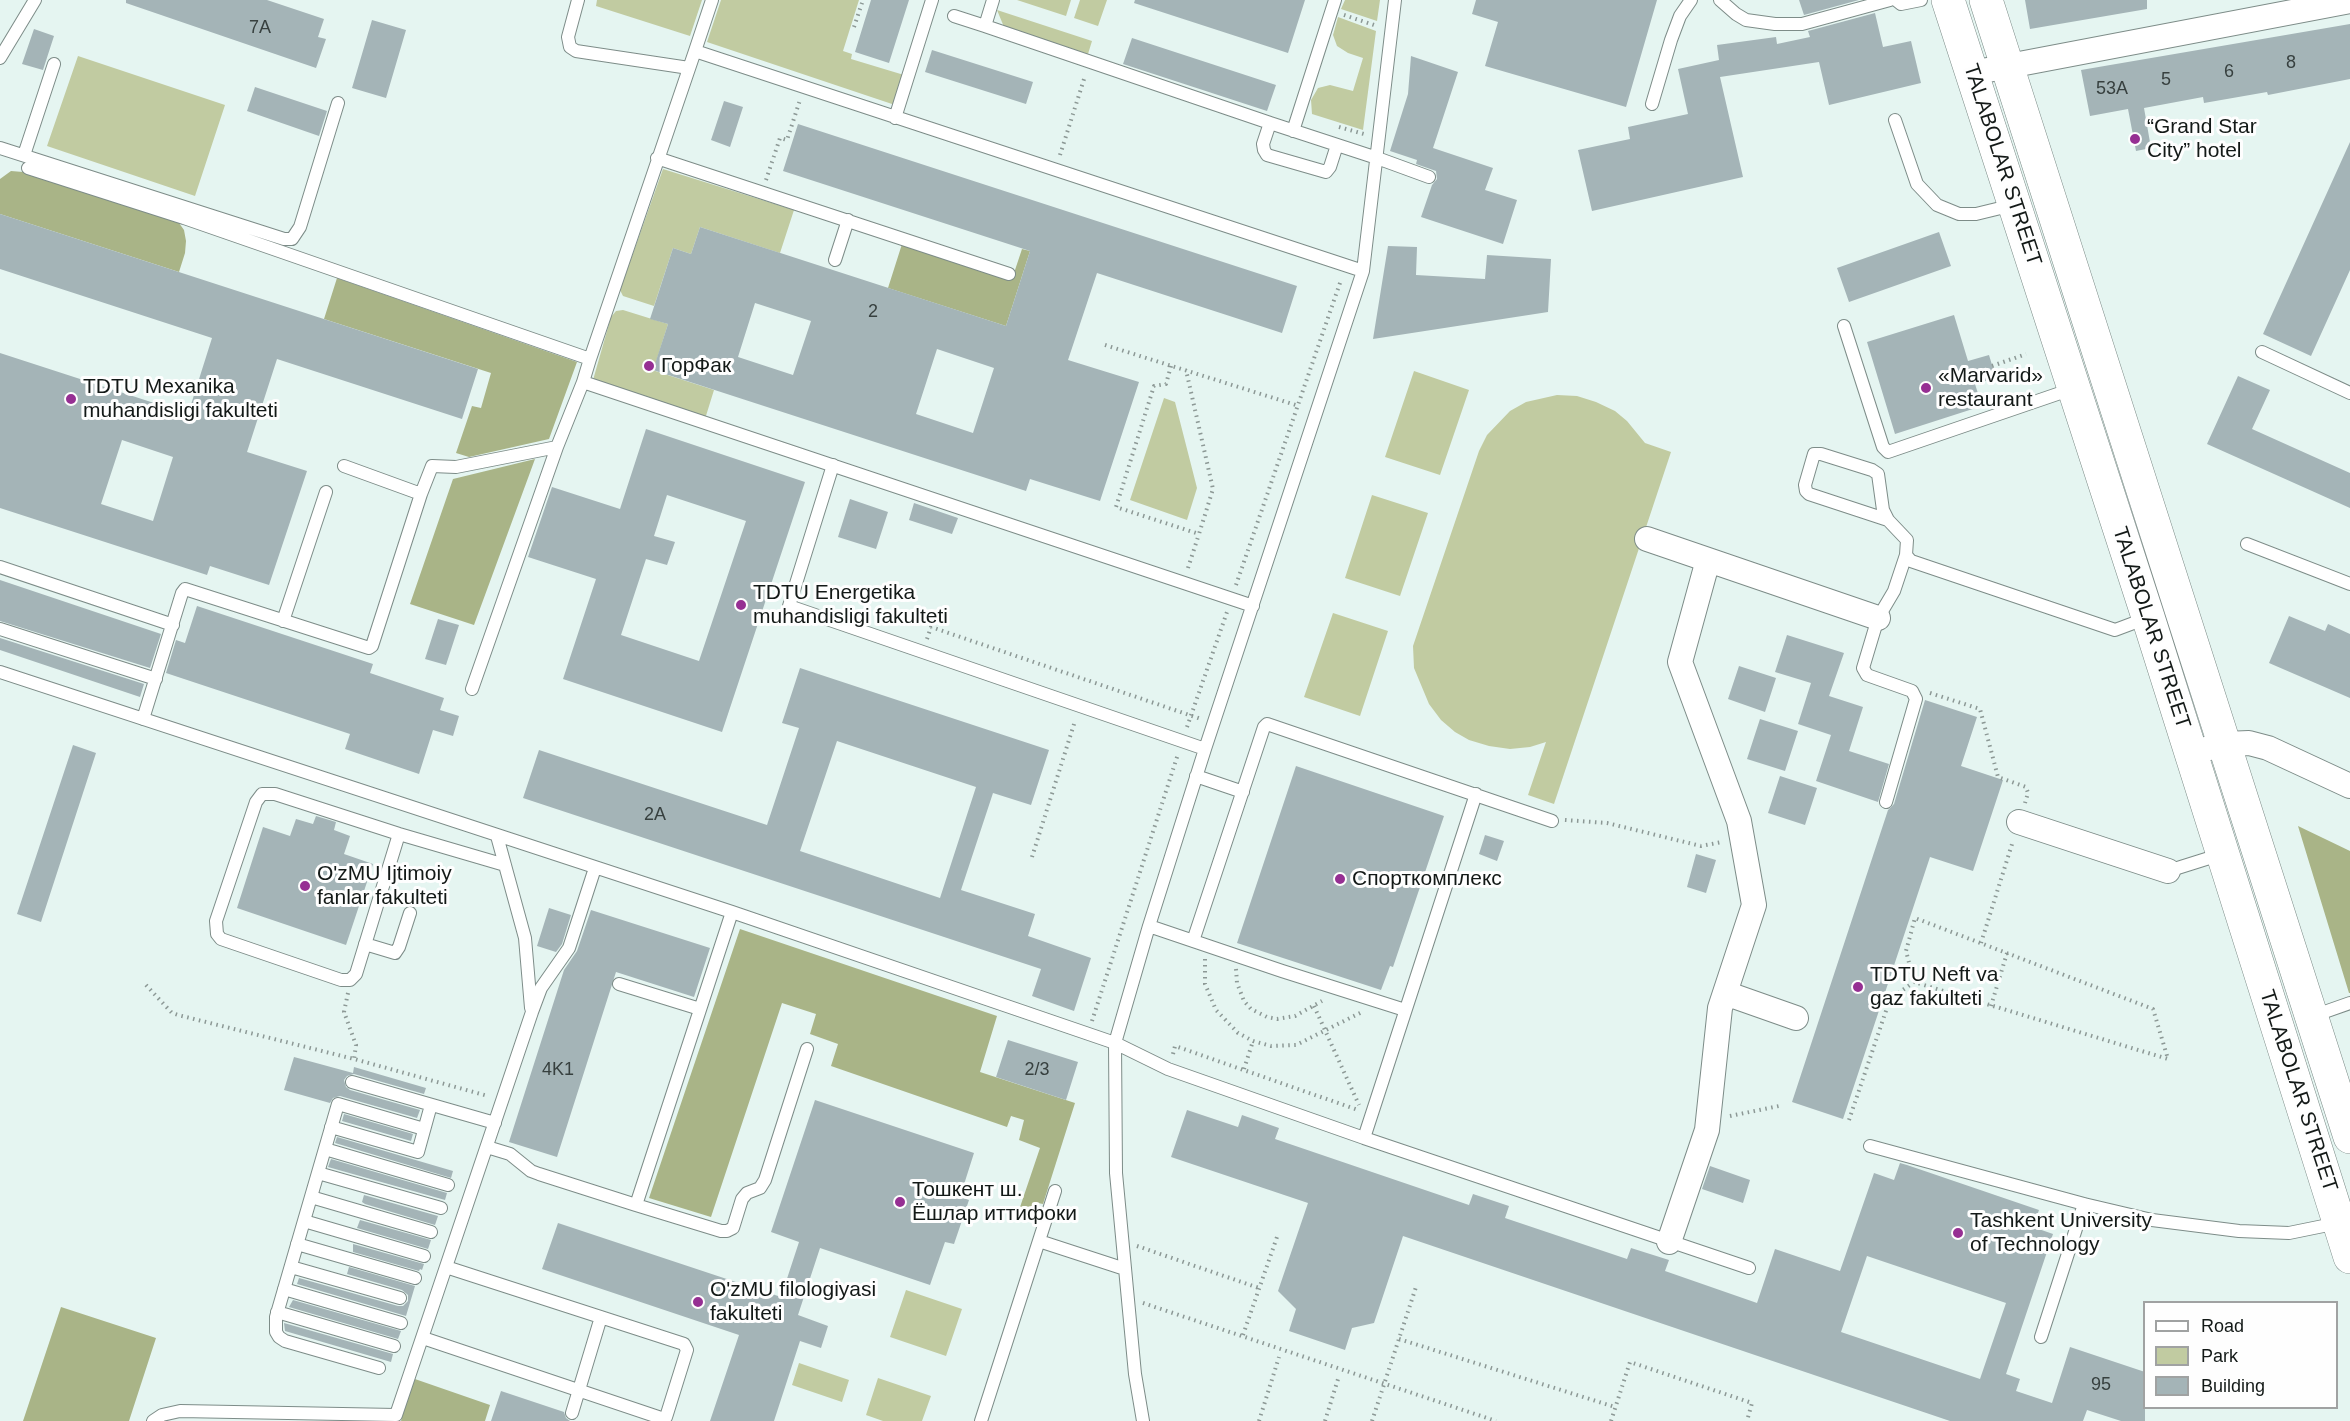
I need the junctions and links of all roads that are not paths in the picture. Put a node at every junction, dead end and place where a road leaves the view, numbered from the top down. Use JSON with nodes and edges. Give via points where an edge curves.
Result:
{"nodes":[{"id":1,"x":35,"y":0,"type":"edge"},
{"id":2,"x":578,"y":0,"type":"edge"},
{"id":3,"x":712,"y":0,"type":"edge"},
{"id":4,"x":932,"y":0,"type":"edge"},
{"id":5,"x":993,"y":0,"type":"edge"},
{"id":6,"x":1395,"y":0,"type":"edge"},
{"id":7,"x":1691,"y":0,"type":"edge"},
{"id":8,"x":1720,"y":0,"type":"edge"},
{"id":9,"x":1890,"y":0,"type":"edge"},
{"id":10,"x":1896,"y":0,"type":"edge"},
{"id":11,"x":1921,"y":0,"type":"edge"},
{"id":12,"x":1948,"y":0,"type":"edge"},
{"id":13,"x":1986,"y":0,"type":"edge"},
{"id":14,"x":2350,"y":1,"type":"edge"},
{"id":15,"x":1333,"y":6,"type":"edge"},
{"id":16,"x":954,"y":16,"type":"dead end"},
{"id":17,"x":985,"y":26,"type":"junction"},
{"id":18,"x":695,"y":51,"type":"junction"},
{"id":19,"x":0,"y":58,"type":"edge"},
{"id":20,"x":54,"y":64,"type":"dead end"},
{"id":21,"x":2008,"y":67,"type":"junction"},
{"id":22,"x":689,"y":68,"type":"junction"},
{"id":23,"x":1972,"y":73,"type":"junction"},
{"id":24,"x":338,"y":103,"type":"dead end"},
{"id":25,"x":1652,"y":104,"type":"dead end"},
{"id":26,"x":895,"y":118,"type":"junction"},
{"id":27,"x":1895,"y":120,"type":"dead end"},
{"id":28,"x":1270,"y":123,"type":"junction"},
{"id":29,"x":1293,"y":131,"type":"junction"},
{"id":30,"x":1337,"y":145,"type":"junction"},
{"id":31,"x":0,"y":148,"type":"edge"},
{"id":32,"x":24,"y":155,"type":"junction"},
{"id":33,"x":657,"y":158,"type":"junction"},
{"id":34,"x":1377,"y":158,"type":"junction"},
{"id":35,"x":28,"y":168,"type":"dead end"},
{"id":36,"x":1429,"y":177,"type":"dead end"},
{"id":37,"x":2014,"y":205,"type":"junction"},
{"id":38,"x":848,"y":220,"type":"junction"},
{"id":39,"x":835,"y":260,"type":"dead end"},
{"id":40,"x":1363,"y":271,"type":"junction"},
{"id":41,"x":1009,"y":274,"type":"dead end"},
{"id":42,"x":1844,"y":326,"type":"dead end"},
{"id":43,"x":2262,"y":352,"type":"dead end"},
{"id":44,"x":590,"y":359,"type":"junction"},
{"id":45,"x":583,"y":382,"type":"junction"},
{"id":46,"x":2073,"y":388,"type":"junction"},
{"id":47,"x":2350,"y":393,"type":"edge"},
{"id":48,"x":557,"y":447,"type":"junction"},
{"id":49,"x":833,"y":465,"type":"junction"},
{"id":50,"x":344,"y":466,"type":"dead end"},
{"id":51,"x":326,"y":492,"type":"dead end"},
{"id":52,"x":421,"y":494,"type":"junction"},
{"id":53,"x":1888,"y":520,"type":"junction"},
{"id":54,"x":1647,"y":539,"type":"dead end"},
{"id":55,"x":2247,"y":544,"type":"dead end"},
{"id":56,"x":1906,"y":555,"type":"junction"},
{"id":57,"x":1708,"y":560,"type":"junction"},
{"id":58,"x":0,"y":567,"type":"edge"},
{"id":59,"x":2350,"y":584,"type":"edge"},
{"id":60,"x":1253,"y":606,"type":"junction"},
{"id":61,"x":2148,"y":617,"type":"junction"},
{"id":62,"x":1878,"y":618,"type":"junction"},
{"id":63,"x":283,"y":621,"type":"junction"},
{"id":64,"x":173,"y":625,"type":"junction"},
{"id":65,"x":0,"y":629,"type":"edge"},
{"id":66,"x":0,"y":672,"type":"edge"},
{"id":67,"x":156,"y":680,"type":"junction"},
{"id":68,"x":472,"y":689,"type":"dead end"},
{"id":69,"x":143,"y":719,"type":"junction"},
{"id":70,"x":2225,"y":744,"type":"junction"},
{"id":71,"x":1205,"y":749,"type":"junction"},
{"id":72,"x":2191,"y":752,"type":"junction"},
{"id":73,"x":1196,"y":776,"type":"junction"},
{"id":74,"x":2350,"y":786,"type":"edge"},
{"id":75,"x":1243,"y":792,"type":"junction"},
{"id":76,"x":1476,"y":794,"type":"junction"},
{"id":77,"x":1886,"y":802,"type":"dead end"},
{"id":78,"x":1552,"y":821,"type":"road end"},
{"id":79,"x":2019,"y":822,"type":"road end"},
{"id":80,"x":399,"y":834,"type":"junction"},
{"id":81,"x":497,"y":836,"type":"junction"},
{"id":82,"x":2223,"y":853,"type":"junction"},
{"id":83,"x":505,"y":865,"type":"junction"},
{"id":84,"x":595,"y":868,"type":"junction"},
{"id":85,"x":2168,"y":871,"type":"joint"},
{"id":86,"x":732,"y":912,"type":"junction"},
{"id":87,"x":410,"y":913,"type":"dead end"},
{"id":88,"x":1149,"y":926,"type":"junction"},
{"id":89,"x":1193,"y":941,"type":"junction"},
{"id":90,"x":365,"y":944,"type":"junction"},
{"id":91,"x":619,"y":984,"type":"dead end"},
{"id":92,"x":1725,"y":993,"type":"junction"},
{"id":93,"x":2350,"y":1003,"type":"edge"},
{"id":94,"x":700,"y":1009,"type":"junction"},
{"id":95,"x":1405,"y":1010,"type":"junction"},
{"id":96,"x":532,"y":1012,"type":"junction"},
{"id":97,"x":2312,"y":1016,"type":"junction"},
{"id":98,"x":1796,"y":1018,"type":"dead end"},
{"id":99,"x":1115,"y":1043,"type":"junction"},
{"id":100,"x":807,"y":1049,"type":"dead end"},
{"id":101,"x":352,"y":1082,"type":"dead end"},
{"id":102,"x":431,"y":1105,"type":"junction"},
{"id":103,"x":495,"y":1123,"type":"junction"},
{"id":104,"x":332,"y":1127,"type":"junction"},
{"id":105,"x":424,"y":1129,"type":"junction"},
{"id":106,"x":2350,"y":1137,"type":"edge"},
{"id":107,"x":1364,"y":1138,"type":"junction"},
{"id":108,"x":1870,"y":1146,"type":"dead end"},
{"id":109,"x":487,"y":1147,"type":"junction"},
{"id":110,"x":325,"y":1149,"type":"junction"},
{"id":111,"x":318,"y":1173,"type":"junction"},
{"id":112,"x":448,"y":1185,"type":"dead end"},
{"id":113,"x":1055,"y":1191,"type":"dead end"},
{"id":114,"x":311,"y":1197,"type":"junction"},
{"id":115,"x":636,"y":1204,"type":"junction"},
{"id":116,"x":2084,"y":1204,"type":"junction"},
{"id":117,"x":441,"y":1208,"type":"dead end"},
{"id":118,"x":304,"y":1221,"type":"junction"},
{"id":119,"x":2339,"y":1222,"type":"junction"},
{"id":120,"x":431,"y":1232,"type":"dead end"},
{"id":121,"x":1039,"y":1241,"type":"junction"},
{"id":122,"x":1669,"y":1242,"type":"junction"},
{"id":123,"x":297,"y":1244,"type":"junction"},
{"id":124,"x":424,"y":1256,"type":"dead end"},
{"id":125,"x":2350,"y":1257,"type":"edge"},
{"id":126,"x":291,"y":1267,"type":"junction"},
{"id":127,"x":446,"y":1268,"type":"junction"},
{"id":128,"x":1749,"y":1268,"type":"dead end"},
{"id":129,"x":1125,"y":1269,"type":"junction"},
{"id":130,"x":415,"y":1278,"type":"dead end"},
{"id":131,"x":284,"y":1289,"type":"junction"},
{"id":132,"x":400,"y":1298,"type":"dead end"},
{"id":133,"x":278,"y":1312,"type":"junction"},
{"id":134,"x":601,"y":1317,"type":"junction"},
{"id":135,"x":401,"y":1323,"type":"dead end"},
{"id":136,"x":2041,"y":1337,"type":"dead end"},
{"id":137,"x":423,"y":1338,"type":"junction"},
{"id":138,"x":394,"y":1346,"type":"dead end"},
{"id":139,"x":379,"y":1368,"type":"dead end"},
{"id":140,"x":579,"y":1390,"type":"junction"},
{"id":141,"x":572,"y":1413,"type":"dead end"},
{"id":142,"x":395,"y":1418,"type":"edge"},
{"id":143,"x":153,"y":1421,"type":"edge"},
{"id":144,"x":981,"y":1421,"type":"edge"},
{"id":145,"x":1143,"y":1421,"type":"edge"}],
"edges":[{"from":1,"to":19,"type":"lane"},
{"from":2,"to":22,"type":"lane","via":[[568,37],[570,47],[576,51]]},
{"from":3,"to":18,"type":"lane"},
{"from":4,"to":26,"type":"lane"},
{"from":5,"to":17,"type":"lane"},
{"from":6,"to":34,"type":"lane"},
{"from":7,"to":25,"type":"lane","via":[[1680,16]]},
{"from":8,"to":9,"type":"lane","via":[[1746,20],[1802,24]]},
{"from":10,"to":11,"type":"lane","via":[[1901,4]]},
{"from":12,"to":23,"type":"main road","name":"TALABOLAR STREET"},
{"from":13,"to":21,"type":"main road","name":"TALABOLAR STREET"},
{"from":14,"to":21,"type":"street"},
{"from":15,"to":29,"type":"lane"},
{"from":16,"to":17,"type":"lane"},
{"from":17,"to":28,"type":"lane"},
{"from":18,"to":22,"type":"lane"},
{"from":18,"to":26,"type":"lane"},
{"from":20,"to":32,"type":"lane"},
{"from":21,"to":23,"type":"street"},
{"from":21,"to":70,"type":"main road","name":"TALABOLAR STREET"},
{"from":22,"to":33,"type":"lane"},
{"from":23,"to":37,"type":"main road","name":"TALABOLAR STREET"},
{"from":24,"to":32,"type":"lane","via":[[300,227],[292,238],[284,239]]},
{"from":26,"to":40,"type":"lane"},
{"from":27,"to":37,"type":"lane","via":[[1917,184],[1937,205],[1959,214],[1976,214]]},
{"from":28,"to":29,"type":"lane"},
{"from":28,"to":30,"type":"lane","via":[[1263,144],[1267,155],[1326,172]]},
{"from":29,"to":30,"type":"lane"},
{"from":30,"to":34,"type":"lane"},
{"from":31,"to":32,"type":"lane"},
{"from":33,"to":38,"type":"lane"},
{"from":33,"to":44,"type":"lane"},
{"from":34,"to":36,"type":"lane"},
{"from":34,"to":40,"type":"lane"},
{"from":35,"to":44,"type":"lane"},
{"from":37,"to":46,"type":"main road","name":"TALABOLAR STREET"},
{"from":38,"to":39,"type":"lane"},
{"from":38,"to":41,"type":"lane"},
{"from":40,"to":60,"type":"lane"},
{"from":42,"to":46,"type":"lane","via":[[1883,447],[1888,452]]},
{"from":43,"to":47,"type":"lane"},
{"from":44,"to":45,"type":"lane"},
{"from":45,"to":48,"type":"lane"},
{"from":45,"to":49,"type":"lane"},
{"from":46,"to":61,"type":"main road","name":"TALABOLAR STREET"},
{"from":48,"to":52,"type":"lane","via":[[456,467],[436,465],[430,470]]},
{"from":48,"to":68,"type":"lane"},
{"from":49,"to":60,"type":"lane"},
{"from":49,"to":71,"type":"lane","via":[[789,606]]},
{"from":50,"to":52,"type":"lane"},
{"from":51,"to":63,"type":"lane"},
{"from":52,"to":63,"type":"lane","via":[[372,646],[364,648]]},
{"from":53,"to":53,"type":"lane","via":[[1809,494],[1805,485],[1814,454],[1878,474]]},
{"from":53,"to":56,"type":"lane","via":[[1907,540]]},
{"from":54,"to":57,"type":"street"},
{"from":55,"to":59,"type":"lane"},
{"from":56,"to":61,"type":"lane","via":[[1911,561],[2115,630]]},
{"from":56,"to":62,"type":"lane","via":[[1894,591]]},
{"from":57,"to":62,"type":"street"},
{"from":57,"to":92,"type":"street","via":[[1680,662],[1739,821],[1754,904]]},
{"from":58,"to":64,"type":"lane"},
{"from":60,"to":71,"type":"lane"},
{"from":61,"to":72,"type":"main road","name":"TALABOLAR STREET"},
{"from":62,"to":77,"type":"lane","via":[[1863,672],[1915,694],[1916,704]]},
{"from":63,"to":64,"type":"lane","via":[[185,589]]},
{"from":64,"to":67,"type":"lane"},
{"from":65,"to":67,"type":"lane"},
{"from":66,"to":69,"type":"lane"},
{"from":67,"to":69,"type":"lane"},
{"from":69,"to":81,"type":"lane"},
{"from":70,"to":72,"type":"street"},
{"from":70,"to":74,"type":"street","via":[[2249,743],[2268,748]]},
{"from":70,"to":97,"type":"main road","name":"TALABOLAR STREET"},
{"from":71,"to":73,"type":"lane"},
{"from":72,"to":82,"type":"main road","name":"TALABOLAR STREET"},
{"from":73,"to":75,"type":"lane"},
{"from":73,"to":88,"type":"lane"},
{"from":75,"to":76,"type":"lane","via":[[1264,727],[1270,724]]},
{"from":75,"to":89,"type":"lane"},
{"from":76,"to":78,"type":"lane"},
{"from":76,"to":95,"type":"lane"},
{"from":79,"to":85,"type":"street"},
{"from":80,"to":83,"type":"lane"},
{"from":80,"to":90,"type":"lane"},
{"from":80,"to":90,"type":"lane","via":[[275,794],[262,794],[216,921],[221,939],[341,980],[350,980],[356,974]]},
{"from":81,"to":83,"type":"lane"},
{"from":81,"to":84,"type":"lane"},
{"from":82,"to":85,"type":"lane"},
{"from":82,"to":119,"type":"main road","name":"TALABOLAR STREET"},
{"from":83,"to":96,"type":"lane","via":[[528,952]]},
{"from":84,"to":86,"type":"lane"},
{"from":84,"to":96,"type":"lane","via":[[568,948],[541,988]]},
{"from":86,"to":94,"type":"lane"},
{"from":86,"to":99,"type":"lane"},
{"from":87,"to":90,"type":"lane","via":[[395,953]]},
{"from":88,"to":89,"type":"lane"},
{"from":88,"to":99,"type":"lane"},
{"from":89,"to":95,"type":"lane"},
{"from":91,"to":94,"type":"lane"},
{"from":92,"to":98,"type":"street"},
{"from":92,"to":122,"type":"street","via":[[1704,1139]]},
{"from":93,"to":97,"type":"lane"},
{"from":94,"to":115,"type":"lane"},
{"from":95,"to":107,"type":"lane"},
{"from":96,"to":103,"type":"lane"},
{"from":97,"to":106,"type":"main road","name":"TALABOLAR STREET"},
{"from":99,"to":107,"type":"lane","via":[[1168,1069]]},
{"from":99,"to":129,"type":"lane","via":[[1116,1173]]},
{"from":100,"to":115,"type":"lane","via":[[765,1180],[742,1199],[733,1228],[721,1231]]},
{"from":101,"to":102,"type":"lane"},
{"from":102,"to":103,"type":"lane"},
{"from":102,"to":105,"type":"lane"},
{"from":103,"to":109,"type":"lane"},
{"from":104,"to":105,"type":"lane","via":[[418,1152]]},
{"from":104,"to":105,"type":"lane","via":[[338,1104]]},
{"from":104,"to":110,"type":"lane"},
{"from":107,"to":122,"type":"lane"},
{"from":108,"to":116,"type":"lane"},
{"from":109,"to":115,"type":"lane","via":[[510,1154],[531,1171]]},
{"from":109,"to":127,"type":"lane"},
{"from":110,"to":111,"type":"lane"},
{"from":110,"to":112,"type":"lane"},
{"from":111,"to":114,"type":"lane"},
{"from":111,"to":117,"type":"lane"},
{"from":113,"to":121,"type":"lane"},
{"from":114,"to":118,"type":"lane"},
{"from":114,"to":120,"type":"lane"},
{"from":116,"to":119,"type":"lane","via":[[2152,1220],[2239,1231],[2289,1233]]},
{"from":116,"to":136,"type":"lane"},
{"from":118,"to":123,"type":"lane"},
{"from":118,"to":124,"type":"lane"},
{"from":119,"to":125,"type":"main road","name":"TALABOLAR STREET"},
{"from":121,"to":129,"type":"lane"},
{"from":121,"to":144,"type":"lane"},
{"from":122,"to":128,"type":"lane"},
{"from":123,"to":126,"type":"lane"},
{"from":123,"to":130,"type":"lane"},
{"from":126,"to":131,"type":"lane"},
{"from":126,"to":132,"type":"lane"},
{"from":127,"to":134,"type":"lane"},
{"from":127,"to":137,"type":"lane"},
{"from":129,"to":145,"type":"lane","via":[[1134,1374]]},
{"from":131,"to":133,"type":"lane"},
{"from":131,"to":135,"type":"lane"},
{"from":133,"to":138,"type":"lane"},
{"from":133,"to":139,"type":"lane","via":[[276,1332],[285,1341]]},
{"from":134,"to":140,"type":"lane"},
{"from":134,"to":140,"type":"lane","via":[[684,1344],[684,1361],[663,1418]]},
{"from":137,"to":140,"type":"lane"},
{"from":137,"to":142,"type":"lane"},
{"from":140,"to":141,"type":"lane"},
{"from":142,"to":143,"type":"lane","via":[[180,1411]]}]}
